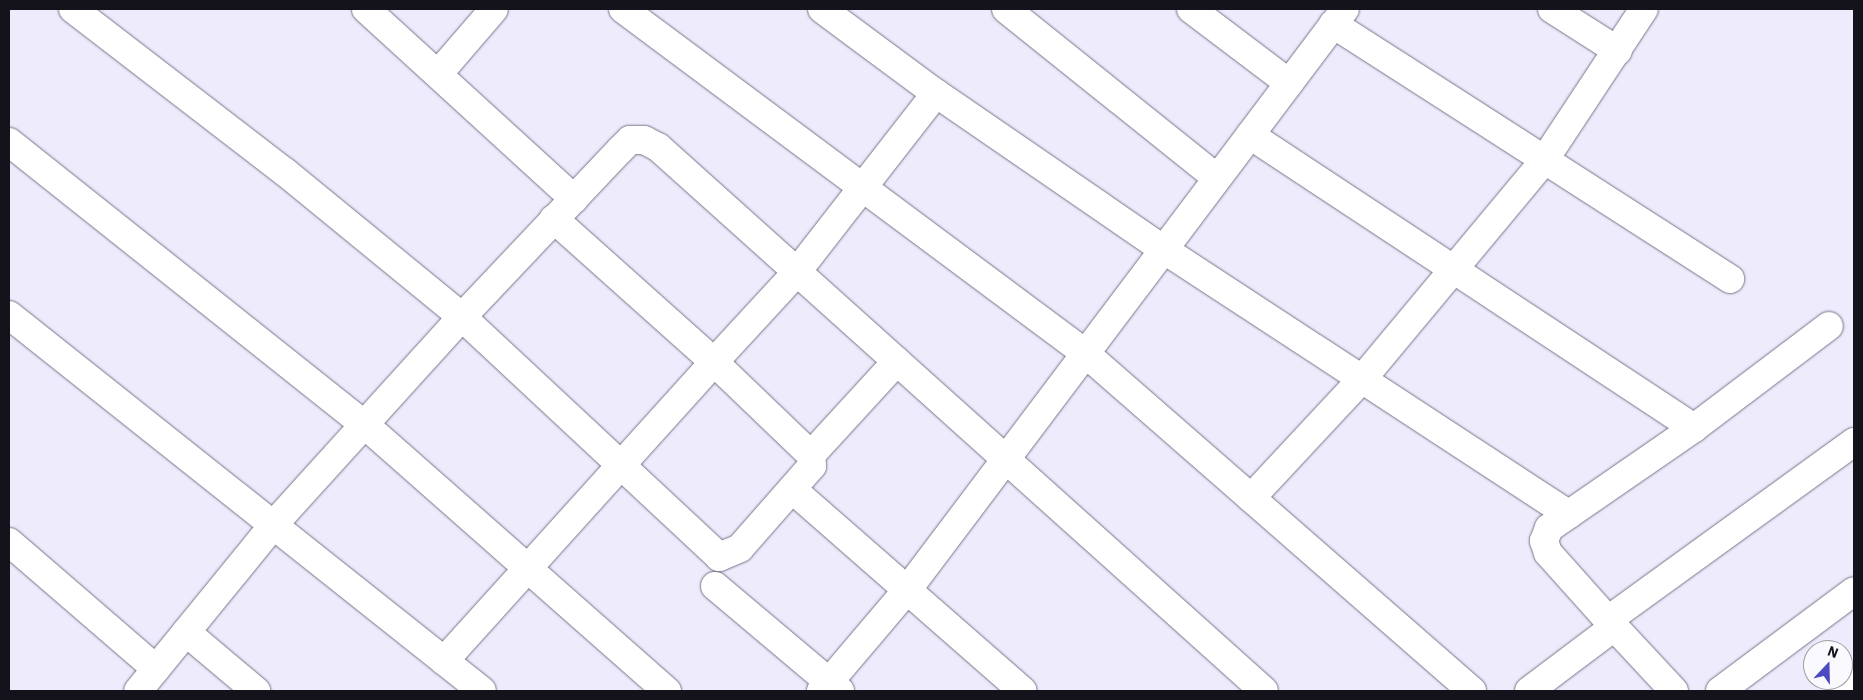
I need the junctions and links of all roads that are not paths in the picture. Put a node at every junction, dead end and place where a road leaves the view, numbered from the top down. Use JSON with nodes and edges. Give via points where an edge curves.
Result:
{"nodes":[{"id":1,"x":73,"y":9,"type":"edge"},
{"id":2,"x":366,"y":9,"type":"edge"},
{"id":3,"x":494,"y":9,"type":"edge"},
{"id":4,"x":623,"y":9,"type":"edge"},
{"id":5,"x":822,"y":9,"type":"edge"},
{"id":6,"x":1006,"y":9,"type":"edge"},
{"id":7,"x":1191,"y":9,"type":"edge"},
{"id":8,"x":1552,"y":9,"type":"edge"},
{"id":9,"x":1644,"y":9,"type":"edge"},
{"id":10,"x":1339,"y":16,"type":"edge"},
{"id":11,"x":1618,"y":51,"type":"junction"},
{"id":12,"x":439,"y":73,"type":"junction"},
{"id":13,"x":1289,"y":83,"type":"junction"},
{"id":14,"x":936,"y":93,"type":"junction"},
{"id":15,"x":1250,"y":135,"type":"junction"},
{"id":16,"x":9,"y":142,"type":"edge"},
{"id":17,"x":1543,"y":162,"type":"junction"},
{"id":18,"x":1217,"y":178,"type":"junction"},
{"id":19,"x":865,"y":188,"type":"junction"},
{"id":20,"x":574,"y":199,"type":"junction"},
{"id":21,"x":554,"y":219,"type":"junction"},
{"id":22,"x":1164,"y":249,"type":"junction"},
{"id":23,"x":1454,"y":270,"type":"junction"},
{"id":24,"x":796,"y":273,"type":"junction"},
{"id":25,"x":1730,"y":278,"type":"dead end"},
{"id":26,"x":9,"y":316,"type":"edge"},
{"id":27,"x":462,"y":316,"type":"junction"},
{"id":28,"x":1829,"y":326,"type":"dead end"},
{"id":29,"x":1085,"y":353,"type":"junction"},
{"id":30,"x":897,"y":361,"type":"junction"},
{"id":31,"x":714,"y":362,"type":"junction"},
{"id":32,"x":1363,"y":378,"type":"junction"},
{"id":33,"x":364,"y":424,"type":"junction"},
{"id":34,"x":1694,"y":428,"type":"junction"},
{"id":35,"x":1854,"y":442,"type":"edge"},
{"id":36,"x":811,"y":455,"type":"junction"},
{"id":37,"x":1007,"y":458,"type":"junction"},
{"id":38,"x":618,"y":464,"type":"junction"},
{"id":39,"x":793,"y":490,"type":"junction"},
{"id":40,"x":1251,"y":498,"type":"junction"},
{"id":41,"x":1569,"y":515,"type":"junction"},
{"id":42,"x":275,"y":523,"type":"junction"},
{"id":43,"x":9,"y":542,"type":"edge"},
{"id":44,"x":528,"y":567,"type":"junction"},
{"id":45,"x":715,"y":586,"type":"dead end"},
{"id":46,"x":908,"y":589,"type":"junction"},
{"id":47,"x":1854,"y":591,"type":"edge"},
{"id":48,"x":1611,"y":624,"type":"junction"},
{"id":49,"x":186,"y":632,"type":"junction"},
{"id":50,"x":156,"y":669,"type":"junction"},
{"id":51,"x":461,"y":680,"type":"edge"},
{"id":52,"x":1854,"y":682,"type":"edge"},
{"id":53,"x":830,"y":688,"type":"edge"},
{"id":54,"x":138,"y":691,"type":"edge"},
{"id":55,"x":256,"y":691,"type":"edge"},
{"id":56,"x":667,"y":691,"type":"edge"},
{"id":57,"x":1023,"y":691,"type":"edge"},
{"id":58,"x":1264,"y":691,"type":"edge"},
{"id":59,"x":1472,"y":691,"type":"edge"},
{"id":60,"x":1529,"y":691,"type":"edge"},
{"id":61,"x":1674,"y":691,"type":"edge"},
{"id":62,"x":1720,"y":691,"type":"edge"},
{"id":63,"x":1842,"y":691,"type":"edge"}],
"edges":[{"from":1,"to":27,"type":"street","via":[[285,172]]},
{"from":2,"to":12,"type":"street"},
{"from":3,"to":12,"type":"street"},
{"from":4,"to":19,"type":"street"},
{"from":5,"to":14,"type":"street"},
{"from":6,"to":18,"type":"street"},
{"from":7,"to":13,"type":"street"},
{"from":8,"to":11,"type":"street"},
{"from":9,"to":11,"type":"street"},
{"from":10,"to":13,"type":"street"},
{"from":10,"to":17,"type":"street"},
{"from":11,"to":17,"type":"street"},
{"from":12,"to":20,"type":"street"},
{"from":13,"to":15,"type":"street"},
{"from":14,"to":19,"type":"street"},
{"from":14,"to":22,"type":"street"},
{"from":15,"to":18,"type":"street"},
{"from":15,"to":23,"type":"street"},
{"from":16,"to":33,"type":"street"},
{"from":17,"to":23,"type":"street"},
{"from":17,"to":25,"type":"street"},
{"from":18,"to":22,"type":"street"},
{"from":19,"to":24,"type":"street"},
{"from":19,"to":29,"type":"street"},
{"from":20,"to":21,"type":"street"},
{"from":20,"to":24,"type":"street","via":[[630,140],[644,140],[658,147]]},
{"from":21,"to":27,"type":"street"},
{"from":21,"to":31,"type":"street"},
{"from":22,"to":29,"type":"street"},
{"from":22,"to":32,"type":"street"},
{"from":23,"to":32,"type":"street"},
{"from":23,"to":34,"type":"street"},
{"from":24,"to":30,"type":"street"},
{"from":24,"to":31,"type":"street"},
{"from":26,"to":42,"type":"street"},
{"from":27,"to":33,"type":"street"},
{"from":27,"to":38,"type":"street"},
{"from":28,"to":34,"type":"street"},
{"from":29,"to":37,"type":"street"},
{"from":29,"to":40,"type":"street"},
{"from":30,"to":36,"type":"street"},
{"from":30,"to":37,"type":"street"},
{"from":31,"to":36,"type":"street"},
{"from":31,"to":38,"type":"street"},
{"from":32,"to":40,"type":"street"},
{"from":32,"to":41,"type":"street"},
{"from":33,"to":42,"type":"street"},
{"from":33,"to":44,"type":"street"},
{"from":34,"to":41,"type":"street"},
{"from":35,"to":48,"type":"street"},
{"from":36,"to":39,"type":"street","via":[[812,466]]},
{"from":37,"to":46,"type":"street"},
{"from":37,"to":58,"type":"street"},
{"from":38,"to":39,"type":"street","via":[[719,557],[740,548]]},
{"from":38,"to":44,"type":"street"},
{"from":39,"to":46,"type":"street"},
{"from":40,"to":59,"type":"street"},
{"from":41,"to":48,"type":"street","via":[[1549,528],[1546,547]]},
{"from":42,"to":49,"type":"street"},
{"from":42,"to":51,"type":"street"},
{"from":43,"to":50,"type":"street"},
{"from":44,"to":51,"type":"street"},
{"from":44,"to":56,"type":"street"},
{"from":45,"to":53,"type":"street"},
{"from":46,"to":53,"type":"street"},
{"from":46,"to":57,"type":"street"},
{"from":47,"to":62,"type":"street"},
{"from":48,"to":60,"type":"street"},
{"from":48,"to":61,"type":"street"},
{"from":49,"to":50,"type":"street"},
{"from":49,"to":55,"type":"street"},
{"from":50,"to":54,"type":"street"},
{"from":52,"to":63,"type":"street"}]}
